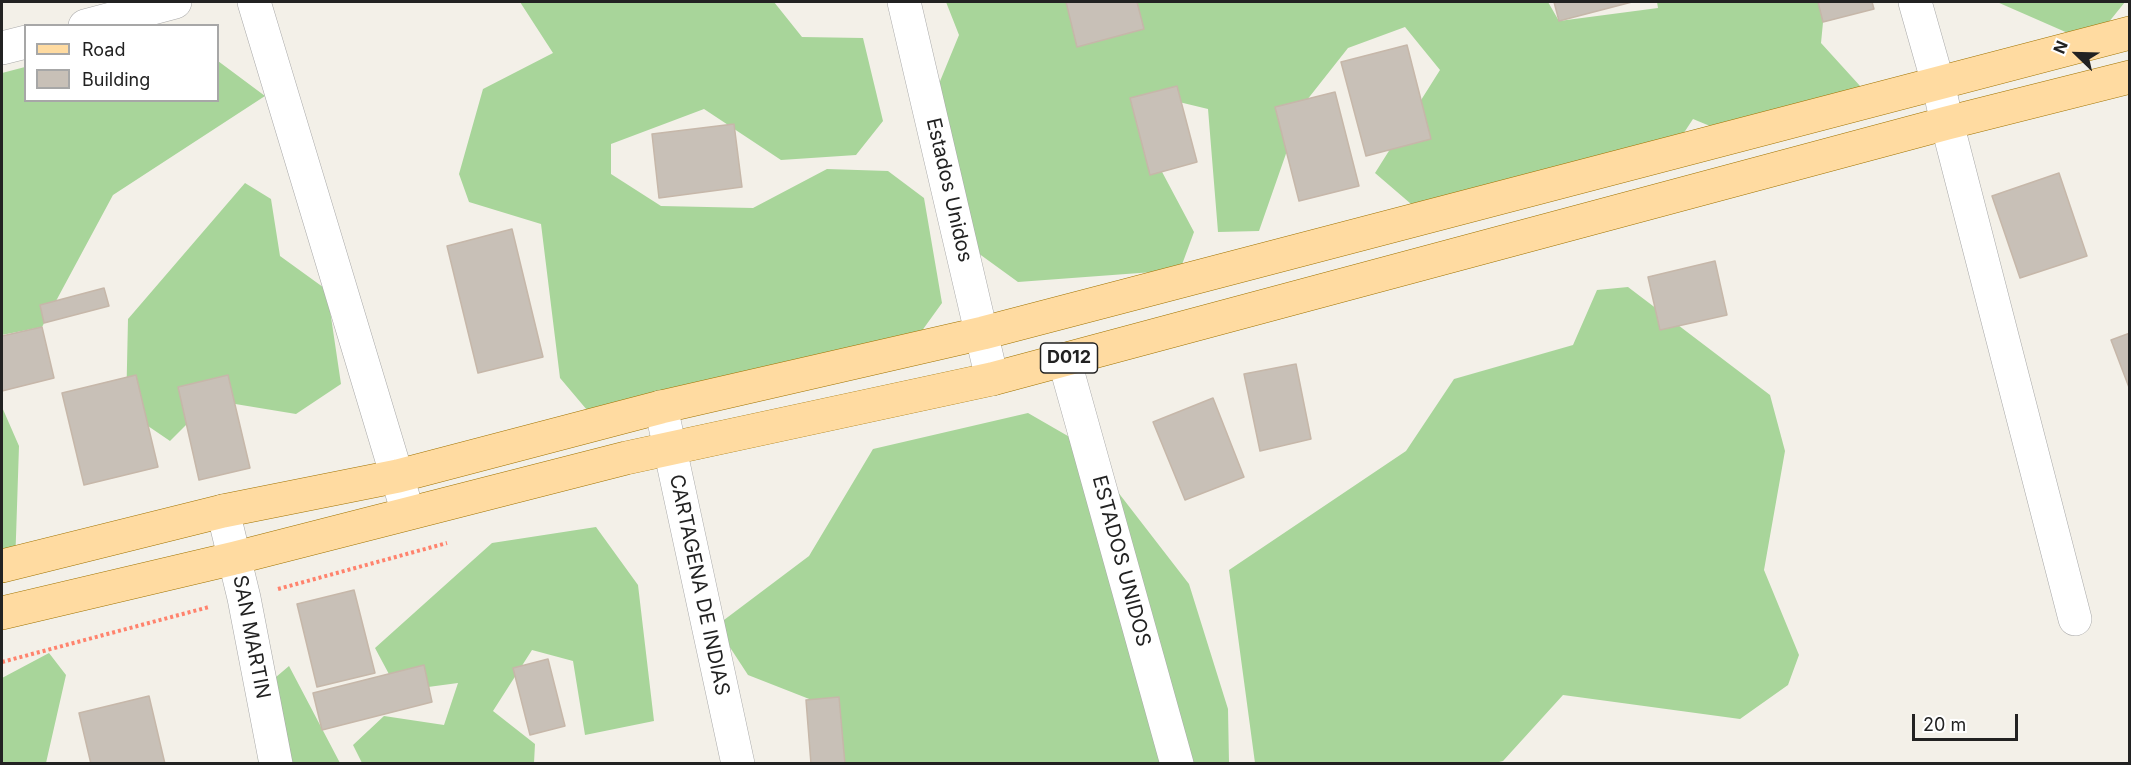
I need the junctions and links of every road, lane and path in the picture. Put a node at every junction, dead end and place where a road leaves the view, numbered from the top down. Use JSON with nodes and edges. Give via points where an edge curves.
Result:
{"nodes":[{"id":1,"x":175,"y":2,"type":"edge"},
{"id":2,"x":254,"y":2,"type":"edge"},
{"id":3,"x":904,"y":2,"type":"edge"},
{"id":4,"x":1915,"y":2,"type":"edge"},
{"id":5,"x":93,"y":24,"type":"edge"},
{"id":6,"x":2130,"y":33,"type":"edge"},
{"id":7,"x":24,"y":42,"type":"edge"},
{"id":8,"x":2,"y":48,"type":"edge"},
{"id":9,"x":2130,"y":77,"type":"edge"},
{"id":10,"x":1938,"y":83,"type":"junction"},
{"id":11,"x":1947,"y":123,"type":"junction"},
{"id":12,"x":982,"y":333,"type":"junction"},
{"id":13,"x":1064,"y":359,"type":"junction"},
{"id":14,"x":992,"y":379,"type":"junction"},
{"id":15,"x":661,"y":407,"type":"junction"},
{"id":16,"x":671,"y":449,"type":"junction"},
{"id":17,"x":398,"y":476,"type":"junction"},
{"id":18,"x":223,"y":511,"type":"junction"},
{"id":19,"x":408,"y":513,"type":"junction"},
{"id":20,"x":235,"y":558,"type":"junction"},
{"id":21,"x":2,"y":566,"type":"edge"},
{"id":22,"x":2,"y":613,"type":"edge"},
{"id":23,"x":2075,"y":619,"type":"dead end"},
{"id":24,"x":276,"y":764,"type":"edge"},
{"id":25,"x":738,"y":764,"type":"edge"},
{"id":26,"x":1177,"y":764,"type":"edge"}],
"edges":[{"from":1,"to":5,"type":"street"},
{"from":2,"to":17,"type":"street"},
{"from":3,"to":12,"type":"street","name":"Estados Unidos"},
{"from":4,"to":10,"type":"street"},
{"from":6,"to":10,"type":"main road","number":"D012"},
{"from":7,"to":8,"type":"street"},
{"from":9,"to":11,"type":"main road","number":"D012"},
{"from":10,"to":11,"type":"street"},
{"from":10,"to":12,"type":"main road","number":"D012"},
{"from":11,"to":13,"type":"main road","number":"D012"},
{"from":11,"to":23,"type":"street"},
{"from":12,"to":14,"type":"street","name":"Estados Unidos"},
{"from":12,"to":15,"type":"main road","number":"D012"},
{"from":13,"to":14,"type":"main road","number":"D012"},
{"from":13,"to":26,"type":"street","name":"ESTADOS UNIDOS"},
{"from":14,"to":16,"type":"main road","number":"D012"},
{"from":15,"to":16,"type":"street","name":"CARTAGENA DE INDIAS"},
{"from":15,"to":17,"type":"main road","number":"D012"},
{"from":16,"to":19,"type":"main road","number":"D012"},
{"from":16,"to":25,"type":"street","name":"CARTAGENA DE INDIAS"},
{"from":17,"to":18,"type":"main road","number":"D012"},
{"from":17,"to":19,"type":"street"},
{"from":18,"to":20,"type":"street","name":"SAN MARTIN"},
{"from":18,"to":21,"type":"main road","number":"D012"},
{"from":19,"to":20,"type":"main road","number":"D012"},
{"from":20,"to":22,"type":"main road","number":"D012"},
{"from":20,"to":24,"type":"street","name":"SAN MARTIN"}]}
